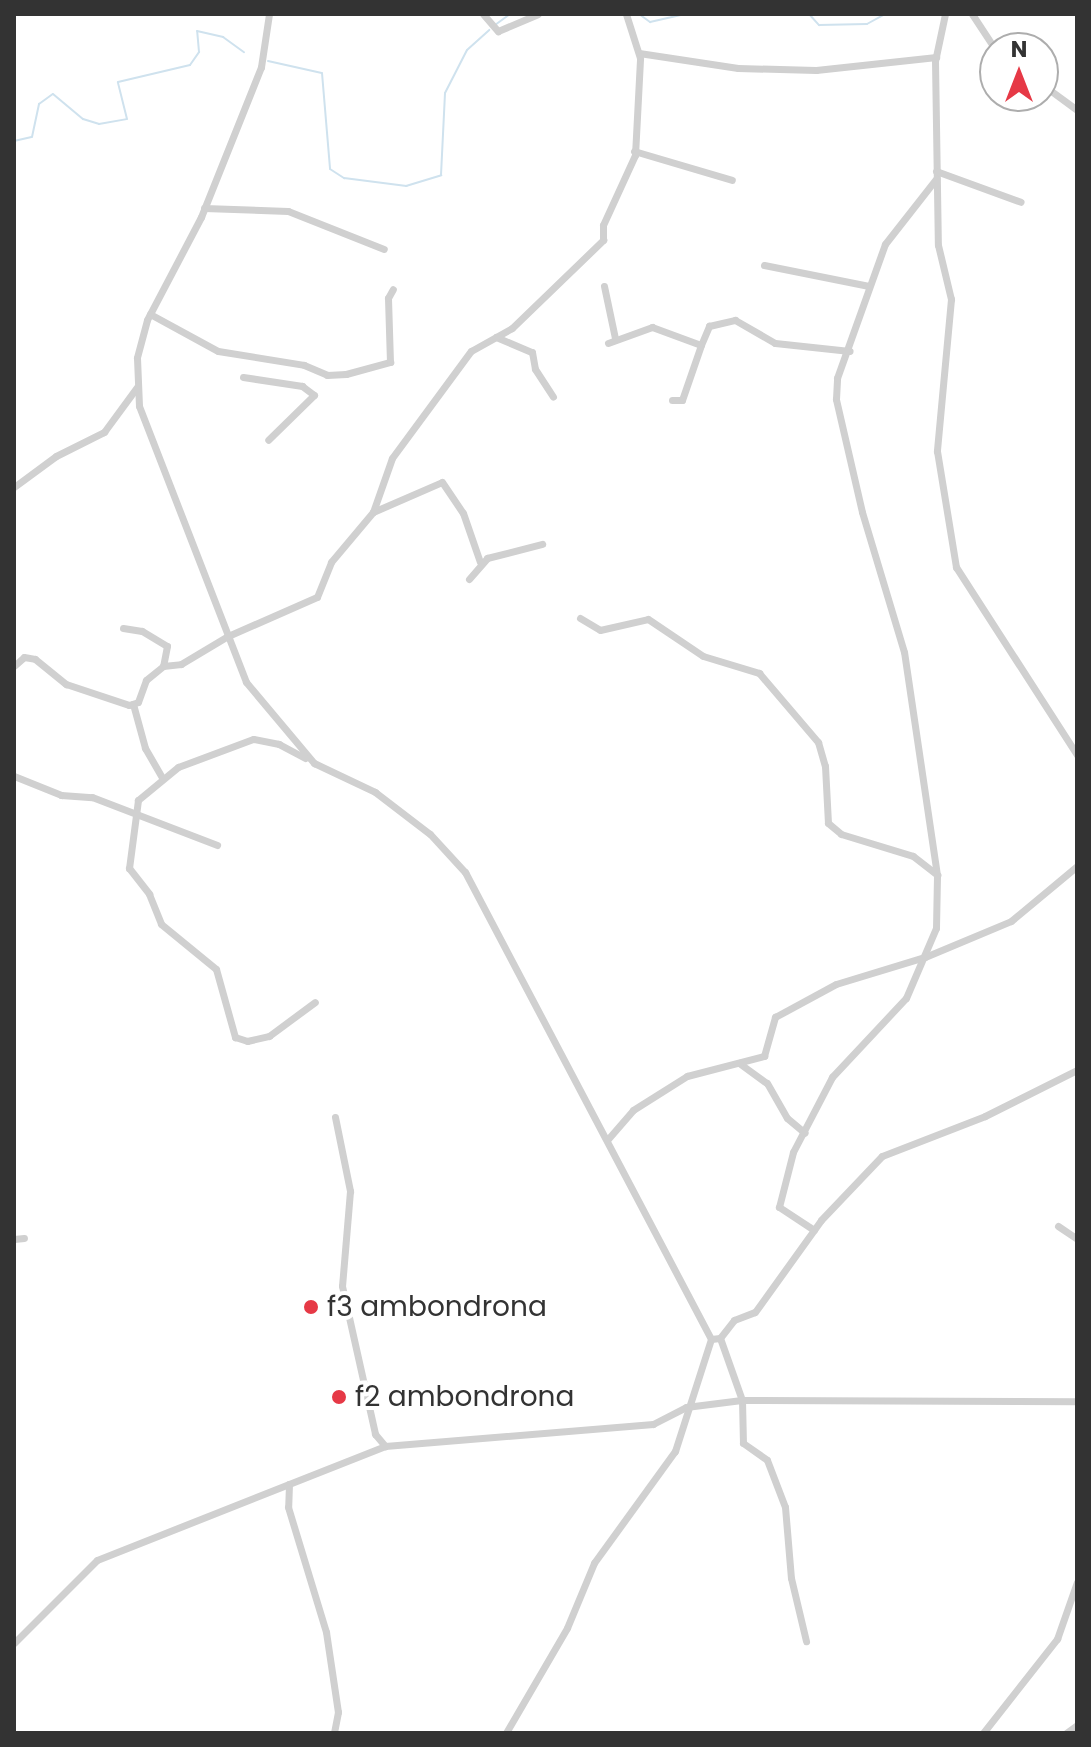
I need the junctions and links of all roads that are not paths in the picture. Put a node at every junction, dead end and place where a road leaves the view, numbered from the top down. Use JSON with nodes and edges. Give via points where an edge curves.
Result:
{"nodes":[{"id":1,"x":269,"y":14,"type":"edge"},
{"id":2,"x":483,"y":14,"type":"edge"},
{"id":3,"x":538,"y":14,"type":"edge"},
{"id":4,"x":945,"y":14,"type":"edge"},
{"id":5,"x":972,"y":14,"type":"edge"},
{"id":6,"x":628,"y":15,"type":"edge"},
{"id":7,"x":984,"y":32,"type":"edge"},
{"id":8,"x":639,"y":53,"type":"junction"},
{"id":9,"x":936,"y":57,"type":"junction"},
{"id":10,"x":1059,"y":97,"type":"edge"},
{"id":11,"x":1077,"y":110,"type":"edge"},
{"id":12,"x":634,"y":151,"type":"junction"},
{"id":13,"x":936,"y":175,"type":"junction"},
{"id":14,"x":732,"y":180,"type":"dead end"},
{"id":15,"x":1021,"y":202,"type":"dead end"},
{"id":16,"x":204,"y":208,"type":"junction"},
{"id":17,"x":384,"y":249,"type":"dead end"},
{"id":18,"x":764,"y":265,"type":"dead end"},
{"id":19,"x":604,"y":286,"type":"dead end"},
{"id":20,"x":869,"y":286,"type":"junction"},
{"id":21,"x":393,"y":289,"type":"dead end"},
{"id":22,"x":150,"y":314,"type":"junction"},
{"id":23,"x":496,"y":337,"type":"junction"},
{"id":24,"x":701,"y":345,"type":"junction"},
{"id":25,"x":850,"y":351,"type":"junction"},
{"id":26,"x":314,"y":372,"type":"junction"},
{"id":27,"x":243,"y":377,"type":"dead end"},
{"id":28,"x":138,"y":385,"type":"junction"},
{"id":29,"x":302,"y":386,"type":"junction"},
{"id":30,"x":553,"y":397,"type":"dead end"},
{"id":31,"x":672,"y":400,"type":"dead end"},
{"id":32,"x":268,"y":440,"type":"dead end"},
{"id":33,"x":14,"y":487,"type":"edge"},
{"id":34,"x":373,"y":512,"type":"junction"},
{"id":35,"x":542,"y":544,"type":"dead end"},
{"id":36,"x":480,"y":562,"type":"junction"},
{"id":37,"x":469,"y":579,"type":"dead end"},
{"id":38,"x":580,"y":618,"type":"dead end"},
{"id":39,"x":123,"y":628,"type":"dead end"},
{"id":40,"x":228,"y":636,"type":"junction"},
{"id":41,"x":14,"y":666,"type":"edge"},
{"id":42,"x":163,"y":666,"type":"junction"},
{"id":43,"x":133,"y":704,"type":"junction"},
{"id":44,"x":1077,"y":755,"type":"edge"},
{"id":45,"x":314,"y":763,"type":"junction"},
{"id":46,"x":14,"y":776,"type":"edge"},
{"id":47,"x":162,"y":778,"type":"junction"},
{"id":48,"x":135,"y":812,"type":"junction"},
{"id":49,"x":217,"y":845,"type":"dead end"},
{"id":50,"x":1077,"y":866,"type":"edge"},
{"id":51,"x":937,"y":875,"type":"junction"},
{"id":52,"x":925,"y":957,"type":"junction"},
{"id":53,"x":315,"y":1002,"type":"dead end"},
{"id":54,"x":739,"y":1062,"type":"junction"},
{"id":55,"x":1077,"y":1070,"type":"edge"},
{"id":56,"x":335,"y":1117,"type":"dead end"},
{"id":57,"x":805,"y":1133,"type":"junction"},
{"id":58,"x":608,"y":1139,"type":"junction"},
{"id":59,"x":1058,"y":1226,"type":"dead end"},
{"id":60,"x":814,"y":1230,"type":"junction"},
{"id":61,"x":24,"y":1238,"type":"dead end"},
{"id":62,"x":14,"y":1239,"type":"edge"},
{"id":63,"x":1077,"y":1239,"type":"edge"},
{"id":64,"x":716,"y":1338,"type":"junction"},
{"id":65,"x":742,"y":1400,"type":"junction"},
{"id":66,"x":1077,"y":1401,"type":"edge"},
{"id":67,"x":686,"y":1407,"type":"junction"},
{"id":68,"x":385,"y":1446,"type":"junction"},
{"id":69,"x":289,"y":1484,"type":"junction"},
{"id":70,"x":1077,"y":1582,"type":"edge"},
{"id":71,"x":806,"y":1641,"type":"dead end"},
{"id":72,"x":14,"y":1643,"type":"edge"},
{"id":73,"x":1077,"y":1725,"type":"edge"},
{"id":74,"x":334,"y":1733,"type":"edge"},
{"id":75,"x":506,"y":1733,"type":"edge"},
{"id":76,"x":983,"y":1733,"type":"edge"},
{"id":77,"x":1066,"y":1733,"type":"edge"}],
"edges":[{"from":1,"to":16,"type":"street","via":[[261,67]]},
{"from":2,"to":3,"type":"street","via":[[498,31]]},
{"from":4,"to":9,"type":"street"},
{"from":5,"to":7,"type":"street"},
{"from":6,"to":8,"type":"street"},
{"from":8,"to":9,"type":"street","via":[[738,68],[816,70]]},
{"from":8,"to":12,"type":"street"},
{"from":9,"to":13,"type":"street"},
{"from":10,"to":11,"type":"street"},
{"from":12,"to":14,"type":"street"},
{"from":12,"to":23,"type":"street","via":[[635,162],[603,225],[603,240],[512,328]]},
{"from":13,"to":15,"type":"street"},
{"from":13,"to":20,"type":"street","via":[[885,244]]},
{"from":13,"to":44,"type":"street","via":[[938,245],[951,299],[937,451],[956,567]]},
{"from":16,"to":17,"type":"street","via":[[288,211]]},
{"from":16,"to":22,"type":"street"},
{"from":18,"to":20,"type":"street"},
{"from":19,"to":24,"type":"street","via":[[611,341],[652,327]]},
{"from":20,"to":25,"type":"street"},
{"from":21,"to":26,"type":"street","via":[[388,298],[390,362],[346,374]]},
{"from":22,"to":26,"type":"street","via":[[218,351],[304,365]]},
{"from":22,"to":28,"type":"street","via":[[137,358]]},
{"from":23,"to":30,"type":"street","via":[[532,352],[535,369]]},
{"from":23,"to":34,"type":"street","via":[[471,351],[392,458]]},
{"from":24,"to":25,"type":"street","via":[[709,326],[735,320],[775,343]]},
{"from":24,"to":31,"type":"street","via":[[682,400]]},
{"from":25,"to":51,"type":"street","via":[[837,378],[836,399],[862,512],[904,652]]},
{"from":26,"to":29,"type":"street"},
{"from":27,"to":29,"type":"street"},
{"from":28,"to":33,"type":"street","via":[[104,432],[56,456]]},
{"from":28,"to":40,"type":"street","via":[[139,406]]},
{"from":29,"to":32,"type":"street","via":[[314,395]]},
{"from":34,"to":36,"type":"street","via":[[442,482],[463,513]]},
{"from":34,"to":40,"type":"street","via":[[331,562],[317,597]]},
{"from":35,"to":36,"type":"street"},
{"from":36,"to":37,"type":"street"},
{"from":38,"to":51,"type":"street","via":[[600,630],[648,619],[703,656],[759,673],[818,742],[825,766],[828,823],[841,834],[913,856]]},
{"from":39,"to":42,"type":"street","via":[[142,631],[167,646]]},
{"from":40,"to":42,"type":"street","via":[[181,664]]},
{"from":40,"to":45,"type":"street","via":[[246,682]]},
{"from":41,"to":43,"type":"street","via":[[24,657],[35,659],[66,684]]},
{"from":42,"to":43,"type":"street","via":[[146,680]]},
{"from":43,"to":47,"type":"street","via":[[145,748]]},
{"from":45,"to":47,"type":"street","via":[[279,744],[253,739]]},
{"from":45,"to":58,"type":"street","via":[[375,792],[430,834],[465,872]]},
{"from":46,"to":48,"type":"street","via":[[61,795],[92,797]]},
{"from":47,"to":48,"type":"street","via":[[147,789]]},
{"from":48,"to":49,"type":"street"},
{"from":48,"to":53,"type":"street","via":[[129,868],[149,894],[161,924],[216,969],[235,1037],[247,1041],[269,1036]]},
{"from":50,"to":52,"type":"street","via":[[1011,921]]},
{"from":51,"to":52,"type":"street","via":[[936,928]]},
{"from":52,"to":54,"type":"street","via":[[836,984],[775,1017],[764,1056]]},
{"from":52,"to":57,"type":"street","via":[[906,998],[832,1077]]},
{"from":54,"to":57,"type":"street","via":[[767,1083],[787,1118]]},
{"from":54,"to":58,"type":"street","via":[[687,1076],[633,1110]]},
{"from":55,"to":60,"type":"street","via":[[985,1116],[882,1156]]},
{"from":56,"to":68,"type":"street","via":[[350,1191],[342,1286],[375,1434]]},
{"from":57,"to":60,"type":"street","via":[[793,1152],[779,1207]]},
{"from":58,"to":64,"type":"street","via":[[666,1260]]},
{"from":59,"to":63,"type":"street"},
{"from":60,"to":64,"type":"street","via":[[755,1312],[734,1320]]},
{"from":61,"to":62,"type":"street"},
{"from":64,"to":65,"type":"street"},
{"from":64,"to":67,"type":"street"},
{"from":65,"to":66,"type":"street"},
{"from":65,"to":67,"type":"street"},
{"from":65,"to":71,"type":"street","via":[[743,1443],[767,1460],[785,1507],[791,1578]]},
{"from":67,"to":68,"type":"street","via":[[653,1424]]},
{"from":67,"to":75,"type":"street","via":[[675,1451],[594,1563],[567,1628]]},
{"from":68,"to":69,"type":"street"},
{"from":69,"to":72,"type":"street","via":[[97,1560]]},
{"from":69,"to":74,"type":"street","via":[[288,1507],[326,1632],[338,1712]]},
{"from":70,"to":76,"type":"street","via":[[1057,1639]]},
{"from":73,"to":77,"type":"street"}]}
